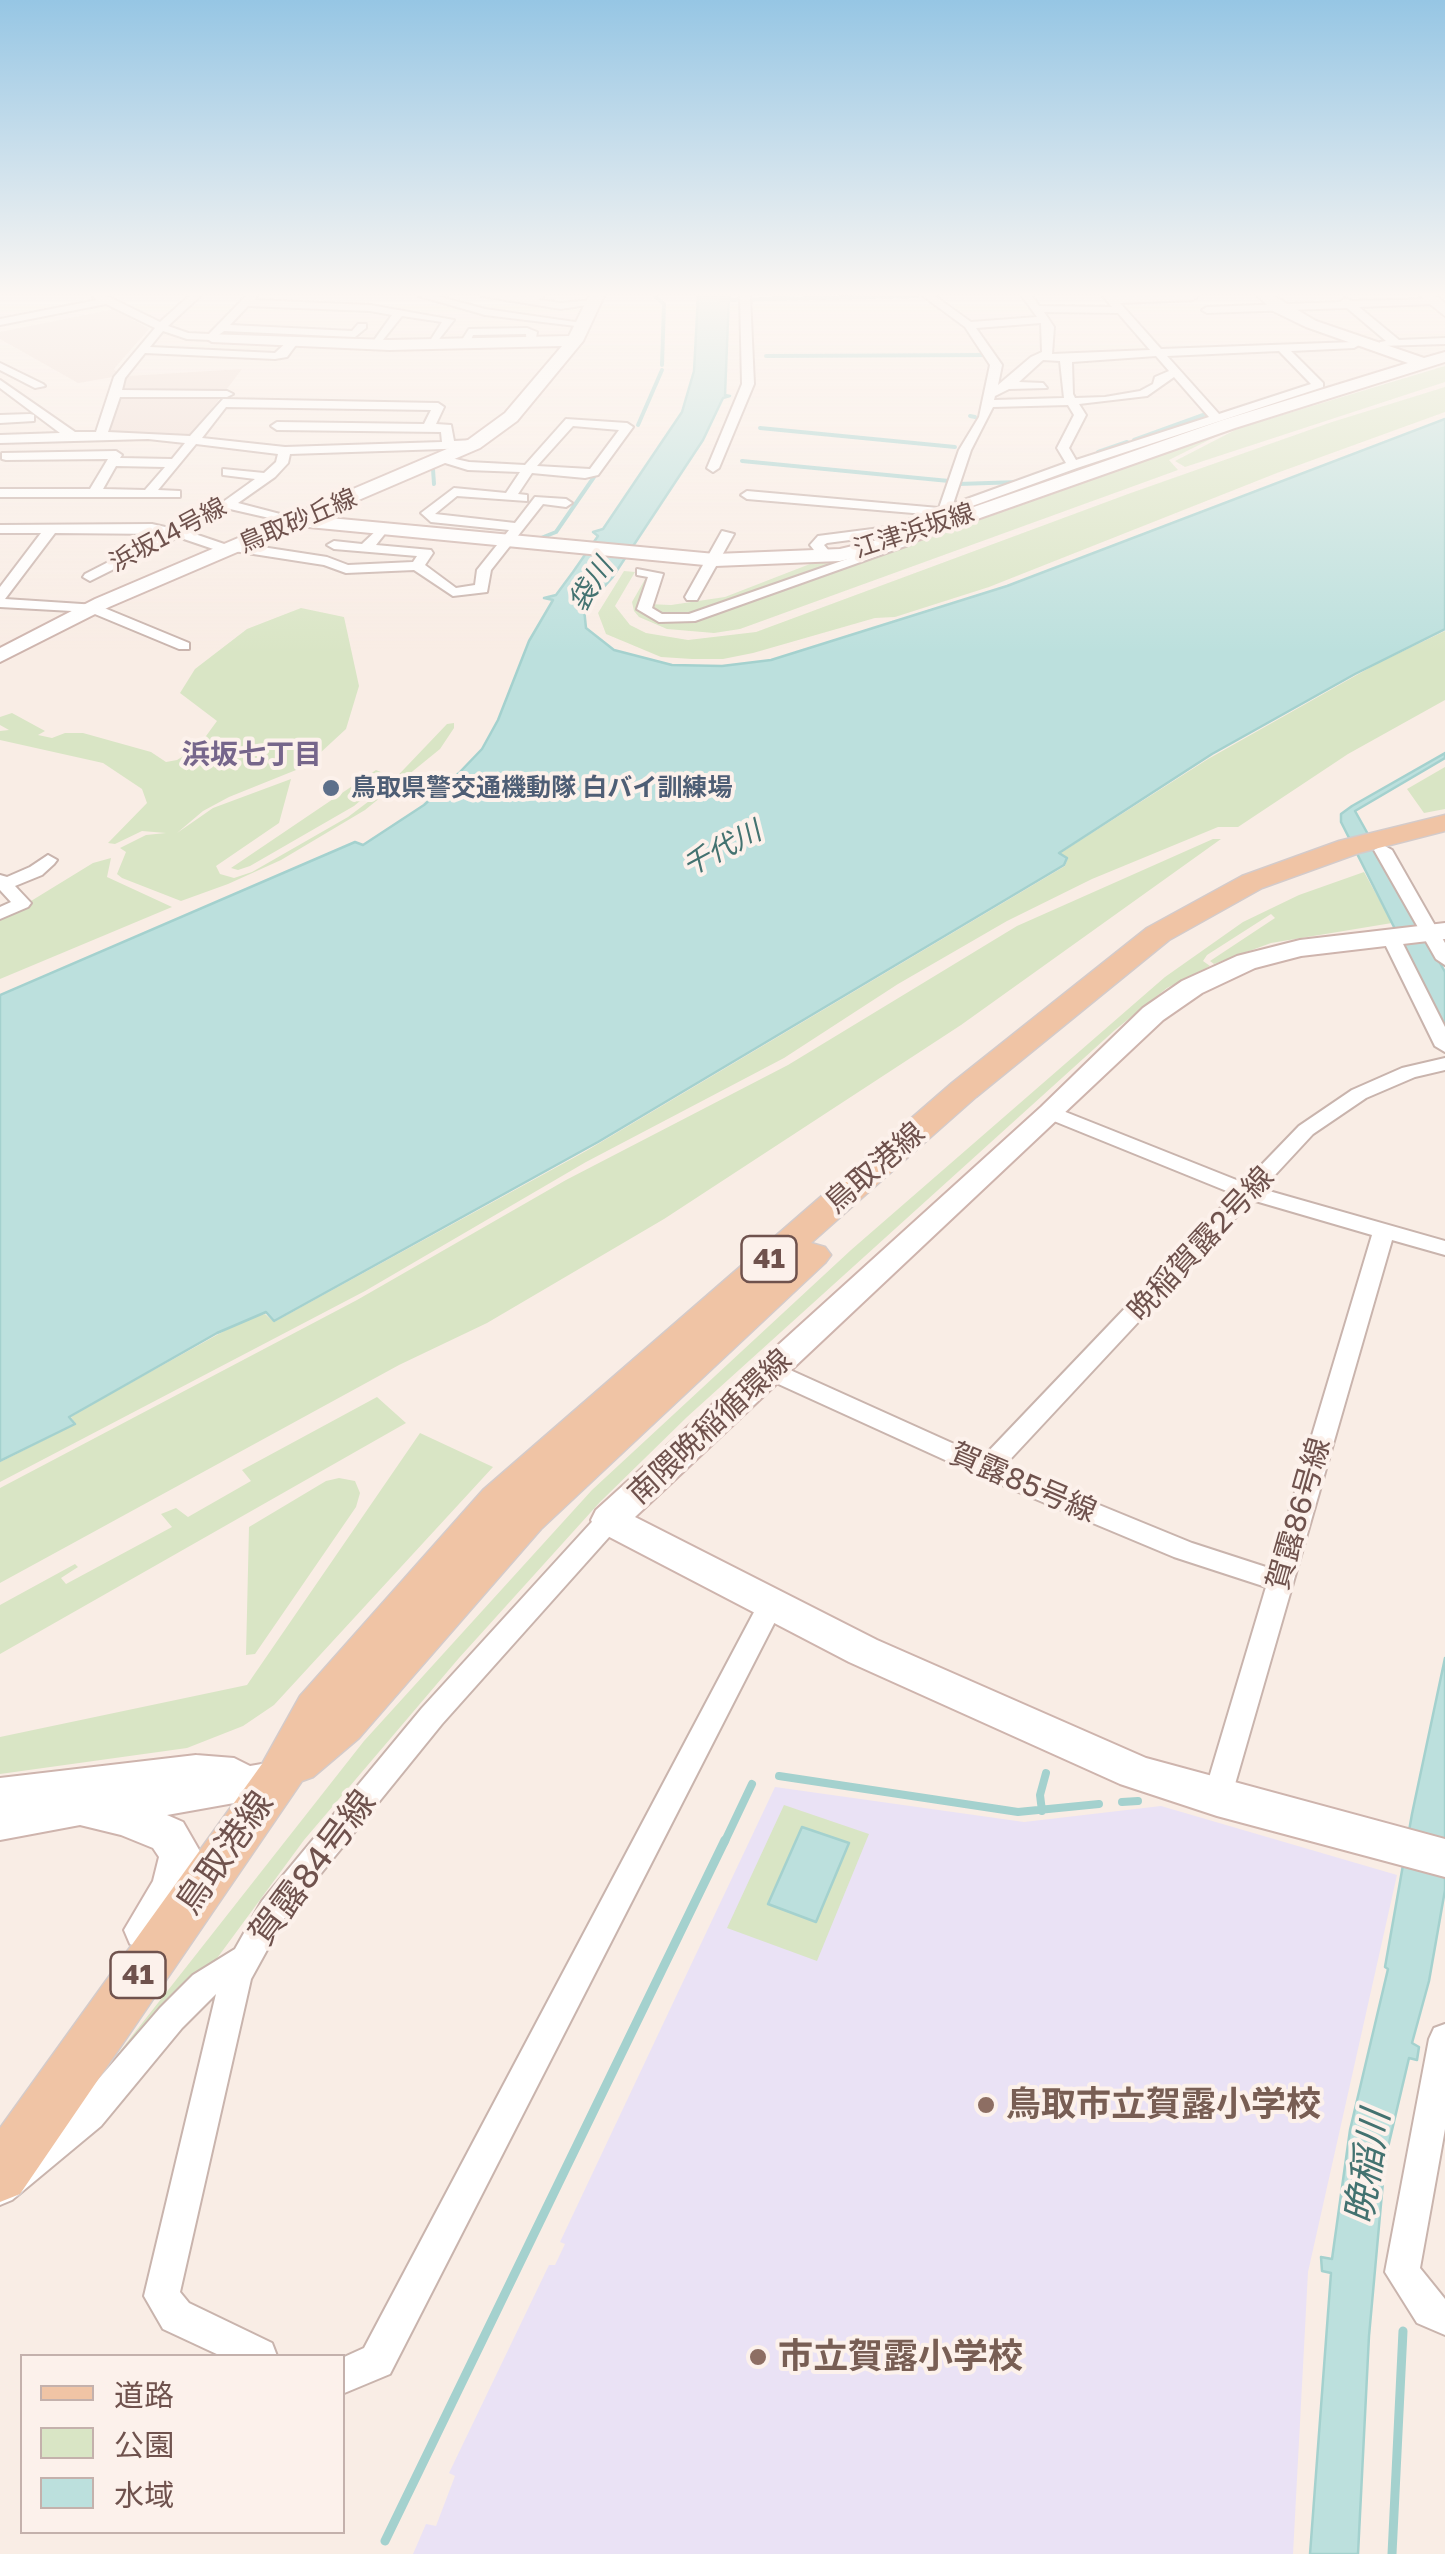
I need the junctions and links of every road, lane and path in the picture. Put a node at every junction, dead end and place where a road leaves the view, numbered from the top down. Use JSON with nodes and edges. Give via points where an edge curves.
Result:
{"nodes":[{"id":1,"x":44,"y":415,"type":"edge"},
{"id":2,"x":106,"y":415,"type":"edge"},
{"id":3,"x":213,"y":415,"type":"edge"},
{"id":4,"x":289,"y":415,"type":"edge"},
{"id":5,"x":434,"y":415,"type":"edge"},
{"id":6,"x":512,"y":415,"type":"edge"},
{"id":7,"x":576,"y":415,"type":"edge"},
{"id":8,"x":637,"y":415,"type":"edge"},
{"id":9,"x":735,"y":415,"type":"edge"},
{"id":10,"x":982,"y":415,"type":"edge"},
{"id":11,"x":1080,"y":415,"type":"edge"},
{"id":12,"x":1222,"y":415,"type":"edge"},
{"id":13,"x":1256,"y":415,"type":"edge"},
{"id":14,"x":1270,"y":415,"type":"edge"},
{"id":15,"x":1216,"y":417,"type":"joint"},
{"id":16,"x":30,"y":418,"type":"junction"},
{"id":17,"x":48,"y":418,"type":"junction"},
{"id":18,"x":0,"y":419,"type":"edge"},
{"id":19,"x":570,"y":422,"type":"junction"},
{"id":20,"x":276,"y":426,"type":"junction"},
{"id":21,"x":627,"y":427,"type":"junction"},
{"id":22,"x":428,"y":428,"type":"junction"},
{"id":23,"x":72,"y":436,"type":"junction"},
{"id":24,"x":101,"y":436,"type":"junction"},
{"id":25,"x":18,"y":438,"type":"junction"},
{"id":26,"x":0,"y":439,"type":"edge"},
{"id":27,"x":193,"y":442,"type":"junction"},
{"id":28,"x":250,"y":448,"type":"junction"},
{"id":29,"x":286,"y":451,"type":"junction"},
{"id":30,"x":447,"y":452,"type":"junction"},
{"id":31,"x":3,"y":459,"type":"edge"},
{"id":32,"x":112,"y":462,"type":"junction"},
{"id":33,"x":175,"y":463,"type":"junction"},
{"id":34,"x":1073,"y":465,"type":"junction"},
{"id":35,"x":713,"y":468,"type":"dead end"},
{"id":36,"x":528,"y":469,"type":"junction"},
{"id":37,"x":227,"y":472,"type":"dead end"},
{"id":38,"x":104,"y":478,"type":"junction"},
{"id":39,"x":163,"y":478,"type":"junction"},
{"id":40,"x":266,"y":478,"type":"junction"},
{"id":41,"x":0,"y":493,"type":"edge"},
{"id":42,"x":94,"y":493,"type":"junction"},
{"id":43,"x":148,"y":494,"type":"junction"},
{"id":44,"x":175,"y":494,"type":"dead end"},
{"id":45,"x":747,"y":495,"type":"dead end"},
{"id":46,"x":510,"y":497,"type":"junction"},
{"id":47,"x":540,"y":500,"type":"junction"},
{"id":48,"x":566,"y":502,"type":"dead end"},
{"id":49,"x":228,"y":505,"type":"junction"},
{"id":50,"x":944,"y":512,"type":"junction"},
{"id":51,"x":300,"y":521,"type":"junction"},
{"id":52,"x":519,"y":527,"type":"junction"},
{"id":53,"x":0,"y":530,"type":"edge"},
{"id":54,"x":51,"y":530,"type":"junction"},
{"id":55,"x":380,"y":531,"type":"junction"},
{"id":56,"x":175,"y":533,"type":"junction"},
{"id":57,"x":727,"y":534,"type":"dead end"},
{"id":58,"x":505,"y":542,"type":"junction"},
{"id":59,"x":334,"y":546,"type":"dead end"},
{"id":60,"x":366,"y":548,"type":"junction"},
{"id":61,"x":232,"y":549,"type":"junction"},
{"id":62,"x":826,"y":556,"type":"junction"},
{"id":63,"x":715,"y":560,"type":"junction"},
{"id":64,"x":643,"y":563,"type":"junction"},
{"id":65,"x":418,"y":566,"type":"junction"},
{"id":66,"x":90,"y":576,"type":"dead end"},
{"id":67,"x":692,"y":597,"type":"dead end"},
{"id":68,"x":0,"y":600,"type":"edge"},
{"id":69,"x":92,"y":608,"type":"junction"},
{"id":70,"x":184,"y":646,"type":"dead end"},
{"id":71,"x":0,"y":656,"type":"edge"},
{"id":72,"x":1445,"y":823,"type":"edge"},
{"id":73,"x":1445,"y":836,"type":"edge"},
{"id":74,"x":1369,"y":849,"type":"junction"},
{"id":75,"x":48,"y":860,"type":"dead end"},
{"id":76,"x":2,"y":882,"type":"edge"},
{"id":77,"x":0,"y":914,"type":"edge"},
{"id":78,"x":1418,"y":934,"type":"edge"},
{"id":79,"x":1445,"y":959,"type":"edge"},
{"id":80,"x":1445,"y":1046,"type":"edge"},
{"id":81,"x":1445,"y":1064,"type":"edge"},
{"id":82,"x":1051,"y":1113,"type":"junction"},
{"id":83,"x":1250,"y":1193,"type":"junction"},
{"id":84,"x":1384,"y":1231,"type":"junction"},
{"id":85,"x":1445,"y":1248,"type":"edge"},
{"id":86,"x":771,"y":1371,"type":"junction"},
{"id":87,"x":988,"y":1469,"type":"junction"},
{"id":88,"x":608,"y":1520,"type":"junction"},
{"id":89,"x":1280,"y":1581,"type":"junction"},
{"id":90,"x":771,"y":1604,"type":"junction"},
{"id":91,"x":279,"y":1778,"type":"junction"},
{"id":92,"x":0,"y":1796,"type":"edge"},
{"id":93,"x":1217,"y":1798,"type":"junction"},
{"id":94,"x":80,"y":1807,"type":"junction"},
{"id":95,"x":0,"y":1822,"type":"edge"},
{"id":96,"x":1445,"y":1858,"type":"edge"},
{"id":97,"x":246,"y":1958,"type":"junction"},
{"id":98,"x":109,"y":2016,"type":"junction"},
{"id":99,"x":1445,"y":2039,"type":"edge"},
{"id":100,"x":0,"y":2175,"type":"edge"},
{"id":101,"x":0,"y":2188,"type":"edge"},
{"id":102,"x":1445,"y":2317,"type":"edge"},
{"id":103,"x":255,"y":2354,"type":"edge"},
{"id":104,"x":345,"y":2375,"type":"edge"}],
"edges":[{"from":1,"to":17,"type":"street"},
{"from":2,"to":24,"type":"street"},
{"from":3,"to":27,"type":"street"},
{"from":4,"to":20,"type":"street"},
{"from":5,"to":22,"type":"street"},
{"from":6,"to":30,"type":"street","name":"鳥取砂丘線","via":[[474,444]]},
{"from":7,"to":19,"type":"street"},
{"from":8,"to":21,"type":"street"},
{"from":9,"to":35,"type":"street"},
{"from":10,"to":50,"type":"street"},
{"from":11,"to":34,"type":"street","via":[[1063,448]]},
{"from":12,"to":15,"type":"street"},
{"from":13,"to":62,"type":"street","name":"江津浜坂線","via":[[888,544]]},
{"from":14,"to":64,"type":"street","via":[[690,618],[659,618],[644,609],[656,574]]},
{"from":15,"to":34,"type":"street"},
{"from":16,"to":17,"type":"street"},
{"from":16,"to":18,"type":"street"},
{"from":16,"to":25,"type":"street"},
{"from":17,"to":23,"type":"street"},
{"from":19,"to":21,"type":"street"},
{"from":19,"to":36,"type":"street"},
{"from":20,"to":22,"type":"street"},
{"from":20,"to":28,"type":"street"},
{"from":21,"to":36,"type":"street","via":[[594,472]]},
{"from":22,"to":30,"type":"street","via":[[447,428]]},
{"from":23,"to":24,"type":"street"},
{"from":23,"to":25,"type":"street"},
{"from":24,"to":27,"type":"street"},
{"from":25,"to":26,"type":"street"},
{"from":25,"to":31,"type":"street"},
{"from":27,"to":28,"type":"street"},
{"from":27,"to":33,"type":"street"},
{"from":28,"to":29,"type":"street"},
{"from":29,"to":30,"type":"street"},
{"from":29,"to":40,"type":"street","name":"浜坂14号線"},
{"from":30,"to":36,"type":"street","via":[[468,466]]},
{"from":30,"to":51,"type":"street","name":"鳥取砂丘線"},
{"from":31,"to":32,"type":"street","via":[[116,455]]},
{"from":32,"to":33,"type":"street"},
{"from":32,"to":38,"type":"street"},
{"from":33,"to":39,"type":"street"},
{"from":34,"to":50,"type":"street"},
{"from":36,"to":46,"type":"street"},
{"from":37,"to":40,"type":"street"},
{"from":38,"to":39,"type":"street"},
{"from":38,"to":42,"type":"street"},
{"from":39,"to":43,"type":"street"},
{"from":40,"to":49,"type":"street","name":"浜坂14号線"},
{"from":41,"to":42,"type":"street"},
{"from":42,"to":43,"type":"street"},
{"from":43,"to":44,"type":"street"},
{"from":45,"to":50,"type":"street"},
{"from":46,"to":47,"type":"street"},
{"from":46,"to":52,"type":"street","via":[[454,492],[428,513]]},
{"from":47,"to":48,"type":"street"},
{"from":47,"to":52,"type":"street"},
{"from":49,"to":51,"type":"street"},
{"from":49,"to":56,"type":"street","name":"浜坂14号線"},
{"from":50,"to":62,"type":"street","via":[[890,530],[823,538],[817,545]]},
{"from":51,"to":55,"type":"street","name":"江津浜坂線"},
{"from":51,"to":61,"type":"street","name":"鳥取砂丘線"},
{"from":52,"to":58,"type":"street"},
{"from":53,"to":54,"type":"street"},
{"from":54,"to":56,"type":"street"},
{"from":54,"to":68,"type":"street"},
{"from":55,"to":58,"type":"street","name":"江津浜坂線"},
{"from":55,"to":60,"type":"street"},
{"from":56,"to":61,"type":"street"},
{"from":56,"to":66,"type":"street","name":"浜坂14号線"},
{"from":57,"to":63,"type":"street"},
{"from":58,"to":64,"type":"street","name":"江津浜坂線","via":[[572,547]]},
{"from":58,"to":65,"type":"street","via":[[484,570],[482,589],[452,592]]},
{"from":59,"to":60,"type":"street"},
{"from":60,"to":65,"type":"street","via":[[426,554]]},
{"from":61,"to":65,"type":"street","via":[[346,569]]},
{"from":61,"to":69,"type":"street","name":"鳥取砂丘線"},
{"from":62,"to":63,"type":"street","name":"江津浜坂線"},
{"from":63,"to":64,"type":"street","name":"江津浜坂線"},
{"from":63,"to":67,"type":"street"},
{"from":68,"to":69,"type":"street"},
{"from":69,"to":70,"type":"street"},
{"from":69,"to":71,"type":"street","name":"鳥取砂丘線"},
{"from":72,"to":74,"type":"main road","name":"鳥取港線","number":"41"},
{"from":73,"to":74,"type":"main road","name":"鳥取港線","number":"41"},
{"from":74,"to":78,"type":"street"},
{"from":74,"to":91,"type":"main road","name":"鳥取港線","number":"41","via":[[1268,890],[1194,932],[1013,1078],[603,1444],[526,1518],[342,1724]]},
{"from":75,"to":76,"type":"street","via":[[36,872]]},
{"from":76,"to":77,"type":"street","via":[[22,903]]},
{"from":78,"to":79,"type":"street"},
{"from":78,"to":80,"type":"street"},
{"from":78,"to":82,"type":"street","name":"南隈晩稲循環線","via":[[1300,948],[1246,962],[1192,987],[1153,1014]]},
{"from":81,"to":83,"type":"street","name":"晩稲賀露2号線","via":[[1358,1094],[1306,1130]]},
{"from":82,"to":83,"type":"street"},
{"from":82,"to":86,"type":"street","name":"南隈晩稲循環線"},
{"from":83,"to":84,"type":"street"},
{"from":83,"to":87,"type":"street","name":"晩稲賀露2号線"},
{"from":84,"to":85,"type":"street"},
{"from":84,"to":89,"type":"street","name":"賀露86号線"},
{"from":86,"to":87,"type":"street","name":"賀露85号線"},
{"from":86,"to":88,"type":"street","name":"南隈晩稲循環線"},
{"from":87,"to":89,"type":"street","name":"賀露85号線","via":[[1183,1550]]},
{"from":88,"to":90,"type":"street","name":"南隈晩稲循環線"},
{"from":88,"to":97,"type":"street","name":"賀露84号線","via":[[420,1731],[273,1910]]},
{"from":89,"to":93,"type":"street","name":"賀露86号線"},
{"from":90,"to":93,"type":"street","name":"南隈晩稲循環線","via":[[1002,1716]]},
{"from":90,"to":104,"type":"street","via":[[377,2361]]},
{"from":91,"to":92,"type":"street","via":[[196,1772]]},
{"from":91,"to":94,"type":"street"},
{"from":91,"to":98,"type":"main road","name":"鳥取港線","number":"41"},
{"from":93,"to":96,"type":"street","name":"南隈晩稲循環線"},
{"from":94,"to":95,"type":"street"},
{"from":94,"to":98,"type":"street","via":[[168,1835],[181,1855],[173,1887],[125,1964]]},
{"from":97,"to":101,"type":"street","via":[[204,1985],[89,2115]]},
{"from":97,"to":103,"type":"street","name":"賀露84号線","via":[[236,1976],[162,2296],[176,2316]]},
{"from":98,"to":100,"type":"main road","name":"鳥取港線","number":"41"},
{"from":99,"to":102,"type":"street","via":[[1402,2272],[1430,2311]]}]}
